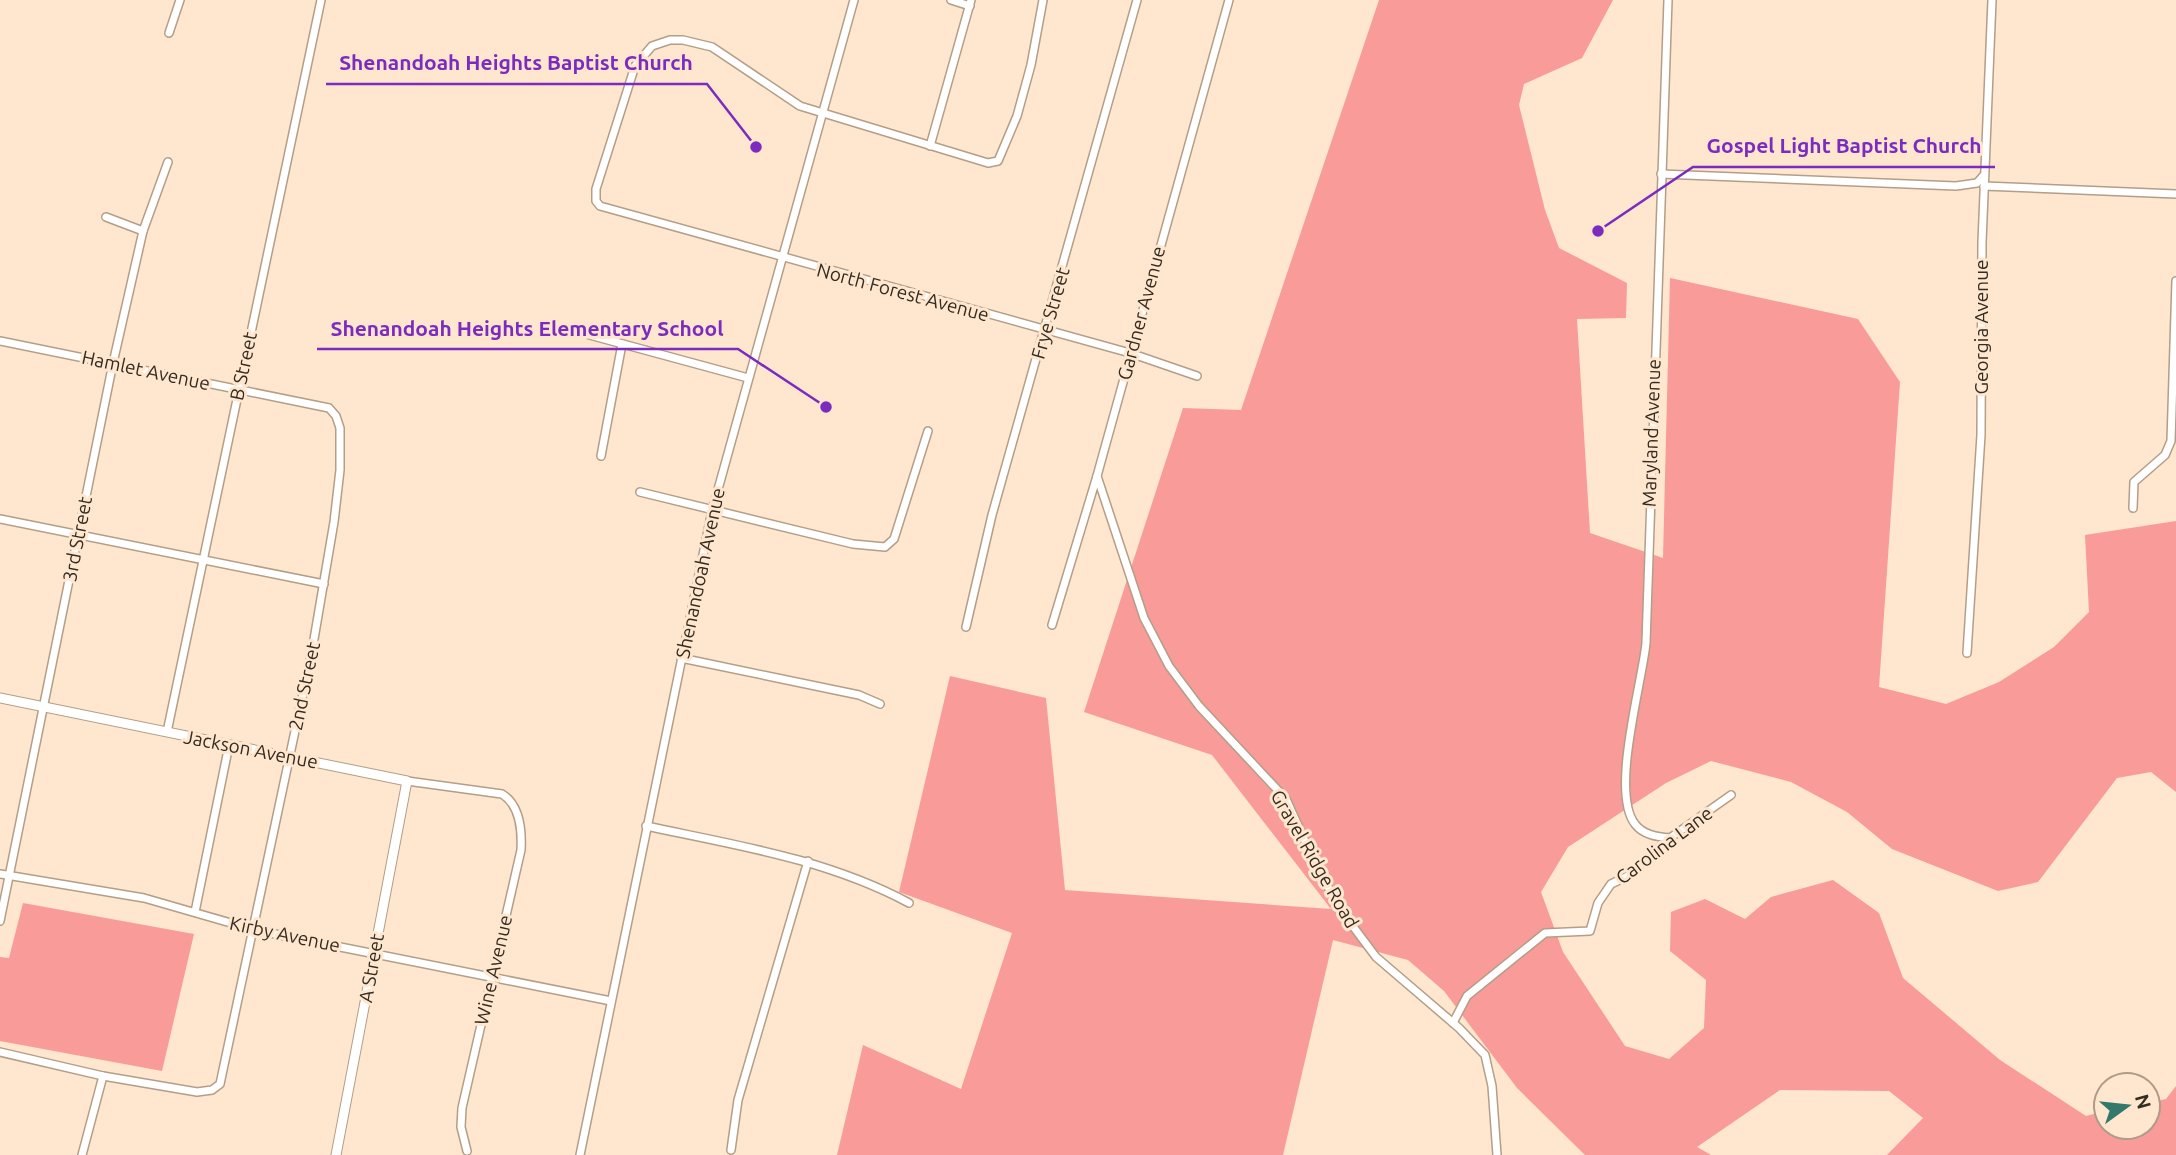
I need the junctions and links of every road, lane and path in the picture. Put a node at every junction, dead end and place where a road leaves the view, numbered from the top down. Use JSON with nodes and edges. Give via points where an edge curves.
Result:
{"nodes":[{"id":1,"x":180,"y":0,"type":"edge"},
{"id":2,"x":321,"y":0,"type":"edge"},
{"id":3,"x":854,"y":0,"type":"edge"},
{"id":4,"x":951,"y":0,"type":"edge"},
{"id":5,"x":1043,"y":0,"type":"edge"},
{"id":6,"x":1138,"y":0,"type":"edge"},
{"id":7,"x":1229,"y":0,"type":"edge"},
{"id":8,"x":1668,"y":0,"type":"edge"},
{"id":9,"x":1992,"y":0,"type":"edge"},
{"id":10,"x":970,"y":3,"type":"edge"},
{"id":11,"x":169,"y":33,"type":"dead end"},
{"id":12,"x":822,"y":114,"type":"junction"},
{"id":13,"x":930,"y":146,"type":"junction"},
{"id":14,"x":168,"y":162,"type":"dead end"},
{"id":15,"x":1985,"y":172,"type":"junction"},
{"id":16,"x":1661,"y":174,"type":"junction"},
{"id":17,"x":1984,"y":186,"type":"junction"},
{"id":18,"x":2176,"y":194,"type":"edge"},
{"id":19,"x":106,"y":217,"type":"dead end"},
{"id":20,"x":143,"y":230,"type":"junction"},
{"id":21,"x":780,"y":258,"type":"junction"},
{"id":22,"x":2176,"y":281,"type":"edge"},
{"id":23,"x":1045,"y":330,"type":"junction"},
{"id":24,"x":586,"y":334,"type":"dead end"},
{"id":25,"x":0,"y":341,"type":"edge"},
{"id":26,"x":622,"y":344,"type":"junction"},
{"id":27,"x":1130,"y":353,"type":"junction"},
{"id":28,"x":113,"y":363,"type":"junction"},
{"id":29,"x":1197,"y":376,"type":"dead end"},
{"id":30,"x":748,"y":378,"type":"junction"},
{"id":31,"x":238,"y":389,"type":"junction"},
{"id":32,"x":332,"y":410,"type":"joint"},
{"id":33,"x":928,"y":431,"type":"dead end"},
{"id":34,"x":601,"y":456,"type":"dead end"},
{"id":35,"x":1097,"y":476,"type":"junction"},
{"id":36,"x":640,"y":492,"type":"dead end"},
{"id":37,"x":2133,"y":509,"type":"dead end"},
{"id":38,"x":712,"y":510,"type":"junction"},
{"id":39,"x":0,"y":519,"type":"edge"},
{"id":40,"x":78,"y":535,"type":"junction"},
{"id":41,"x":205,"y":561,"type":"junction"},
{"id":42,"x":324,"y":584,"type":"junction"},
{"id":43,"x":1052,"y":625,"type":"dead end"},
{"id":44,"x":966,"y":627,"type":"dead end"},
{"id":45,"x":1967,"y":653,"type":"dead end"},
{"id":46,"x":681,"y":658,"type":"junction"},
{"id":47,"x":0,"y":698,"type":"edge"},
{"id":48,"x":880,"y":704,"type":"dead end"},
{"id":49,"x":43,"y":707,"type":"junction"},
{"id":50,"x":167,"y":732,"type":"junction"},
{"id":51,"x":229,"y":745,"type":"junction"},
{"id":52,"x":289,"y":757,"type":"junction"},
{"id":53,"x":407,"y":781,"type":"junction"},
{"id":54,"x":502,"y":794,"type":"joint"},
{"id":55,"x":1731,"y":794,"type":"dead end"},
{"id":56,"x":646,"y":826,"type":"junction"},
{"id":57,"x":1670,"y":838,"type":"junction"},
{"id":58,"x":808,"y":861,"type":"junction"},
{"id":59,"x":0,"y":874,"type":"edge"},
{"id":60,"x":10,"y":876,"type":"junction"},
{"id":61,"x":909,"y":903,"type":"dead end"},
{"id":62,"x":195,"y":912,"type":"junction"},
{"id":63,"x":0,"y":921,"type":"edge"},
{"id":64,"x":255,"y":930,"type":"junction"},
{"id":65,"x":373,"y":953,"type":"junction"},
{"id":66,"x":492,"y":976,"type":"junction"},
{"id":67,"x":611,"y":1000,"type":"junction"},
{"id":68,"x":1453,"y":1023,"type":"junction"},
{"id":69,"x":0,"y":1052,"type":"edge"},
{"id":70,"x":103,"y":1076,"type":"junction"},
{"id":71,"x":731,"y":1150,"type":"dead end"},
{"id":72,"x":467,"y":1151,"type":"dead end"},
{"id":73,"x":82,"y":1155,"type":"edge"},
{"id":74,"x":336,"y":1155,"type":"edge"},
{"id":75,"x":580,"y":1155,"type":"edge"},
{"id":76,"x":1497,"y":1155,"type":"edge"}],
"edges":[{"from":1,"to":11,"type":"street"},
{"from":2,"to":31,"type":"street","name":"B Street"},
{"from":3,"to":12,"type":"street","name":"Shenandoah Avenue"},
{"from":4,"to":10,"type":"street"},
{"from":5,"to":13,"type":"street","via":[[1031,65],[1001,158],[988,163]]},
{"from":6,"to":23,"type":"street","name":"Frye Street"},
{"from":7,"to":27,"type":"street","name":"Gardner Avenue"},
{"from":8,"to":16,"type":"street","name":"Maryland Avenue"},
{"from":9,"to":15,"type":"street","name":"Georgia Avenue"},
{"from":10,"to":13,"type":"street"},
{"from":12,"to":13,"type":"street"},
{"from":12,"to":21,"type":"street","name":"Shenandoah Avenue"},
{"from":12,"to":21,"type":"street","name":"North Forest Avenue","via":[[785,99],[723,53],[683,40],[661,42],[639,58],[596,189],[597,204]]},
{"from":14,"to":20,"type":"street","name":"3rd Street"},
{"from":15,"to":16,"type":"street","via":[[1977,183],[1956,186]]},
{"from":15,"to":17,"type":"street","name":"Georgia Avenue"},
{"from":16,"to":57,"type":"street","name":"Maryland Avenue","via":[[1646,643],[1634,703],[1626,788],[1634,823],[1652,835]]},
{"from":17,"to":18,"type":"street"},
{"from":17,"to":45,"type":"street","name":"Georgia Avenue","via":[[1980,435]]},
{"from":19,"to":20,"type":"street"},
{"from":20,"to":28,"type":"street","name":"3rd Street"},
{"from":21,"to":23,"type":"street","name":"North Forest Avenue"},
{"from":21,"to":30,"type":"street","name":"Shenandoah Avenue"},
{"from":22,"to":37,"type":"street","via":[[2171,441],[2165,455],[2134,482]]},
{"from":23,"to":27,"type":"street","name":"North Forest Avenue"},
{"from":23,"to":44,"type":"street","name":"Frye Street","via":[[992,515]]},
{"from":24,"to":26,"type":"street"},
{"from":25,"to":28,"type":"street","name":"Hamlet Avenue"},
{"from":26,"to":30,"type":"street"},
{"from":26,"to":34,"type":"street"},
{"from":27,"to":29,"type":"street","name":"North Forest Avenue"},
{"from":27,"to":35,"type":"street","name":"Gardner Avenue"},
{"from":28,"to":31,"type":"street","name":"Hamlet Avenue"},
{"from":28,"to":40,"type":"street","name":"3rd Street"},
{"from":30,"to":38,"type":"street","name":"Shenandoah Avenue"},
{"from":31,"to":32,"type":"street","name":"Hamlet Avenue"},
{"from":31,"to":41,"type":"street","name":"B Street"},
{"from":32,"to":42,"type":"street","name":"2nd Street","via":[[340,428],[340,470]]},
{"from":33,"to":38,"type":"street","via":[[894,539],[885,547],[853,544]]},
{"from":35,"to":43,"type":"street","name":"Gardner Avenue"},
{"from":35,"to":68,"type":"street","name":"Gravel Ridge Road","via":[[1129,579],[1154,640],[1179,681],[1286,799],[1318,870],[1376,957]]},
{"from":36,"to":38,"type":"street"},
{"from":38,"to":46,"type":"street","name":"Shenandoah Avenue"},
{"from":39,"to":40,"type":"street"},
{"from":40,"to":41,"type":"street"},
{"from":40,"to":49,"type":"street","name":"3rd Street"},
{"from":41,"to":42,"type":"street"},
{"from":41,"to":50,"type":"street","name":"B Street"},
{"from":42,"to":52,"type":"street","name":"2nd Street"},
{"from":46,"to":48,"type":"street","via":[[859,695]]},
{"from":46,"to":56,"type":"street","name":"Shenandoah Avenue"},
{"from":47,"to":49,"type":"street","name":"Jackson Avenue"},
{"from":49,"to":50,"type":"street","name":"Jackson Avenue"},
{"from":49,"to":60,"type":"street","name":"3rd Street"},
{"from":50,"to":51,"type":"street","name":"Jackson Avenue"},
{"from":51,"to":52,"type":"street","name":"Jackson Avenue"},
{"from":51,"to":62,"type":"street"},
{"from":52,"to":53,"type":"street","name":"Jackson Avenue"},
{"from":52,"to":64,"type":"street","name":"2nd Street"},
{"from":53,"to":54,"type":"street","name":"Jackson Avenue"},
{"from":53,"to":65,"type":"street","name":"A Street"},
{"from":54,"to":66,"type":"street","name":"Wine Avenue","via":[[517,813],[522,847]]},
{"from":55,"to":57,"type":"street","name":"Carolina Lane"},
{"from":56,"to":58,"type":"street"},
{"from":56,"to":67,"type":"street","name":"Shenandoah Avenue"},
{"from":57,"to":68,"type":"street","name":"Carolina Lane","via":[[1628,876],[1611,884],[1598,903],[1590,931],[1545,933],[1467,996]]},
{"from":58,"to":61,"type":"street"},
{"from":58,"to":71,"type":"street","via":[[738,1100]]},
{"from":59,"to":60,"type":"street","name":"Kirby Avenue"},
{"from":60,"to":62,"type":"street","name":"Kirby Avenue","via":[[144,898]]},
{"from":60,"to":63,"type":"street","name":"3rd Street"},
{"from":62,"to":64,"type":"street","name":"Kirby Avenue"},
{"from":64,"to":65,"type":"street","name":"Kirby Avenue"},
{"from":64,"to":70,"type":"street","name":"2nd Street","via":[[220,1084],[197,1093]]},
{"from":65,"to":66,"type":"street","name":"Kirby Avenue"},
{"from":65,"to":74,"type":"street","name":"A Street"},
{"from":66,"to":67,"type":"street","name":"Kirby Avenue"},
{"from":66,"to":72,"type":"street","name":"Wine Avenue","via":[[461,1108]]},
{"from":67,"to":75,"type":"street","name":"Shenandoah Avenue"},
{"from":68,"to":76,"type":"street","name":"Gravel Ridge Road","via":[[1485,1055]]},
{"from":69,"to":70,"type":"street"},
{"from":70,"to":73,"type":"street"}]}
